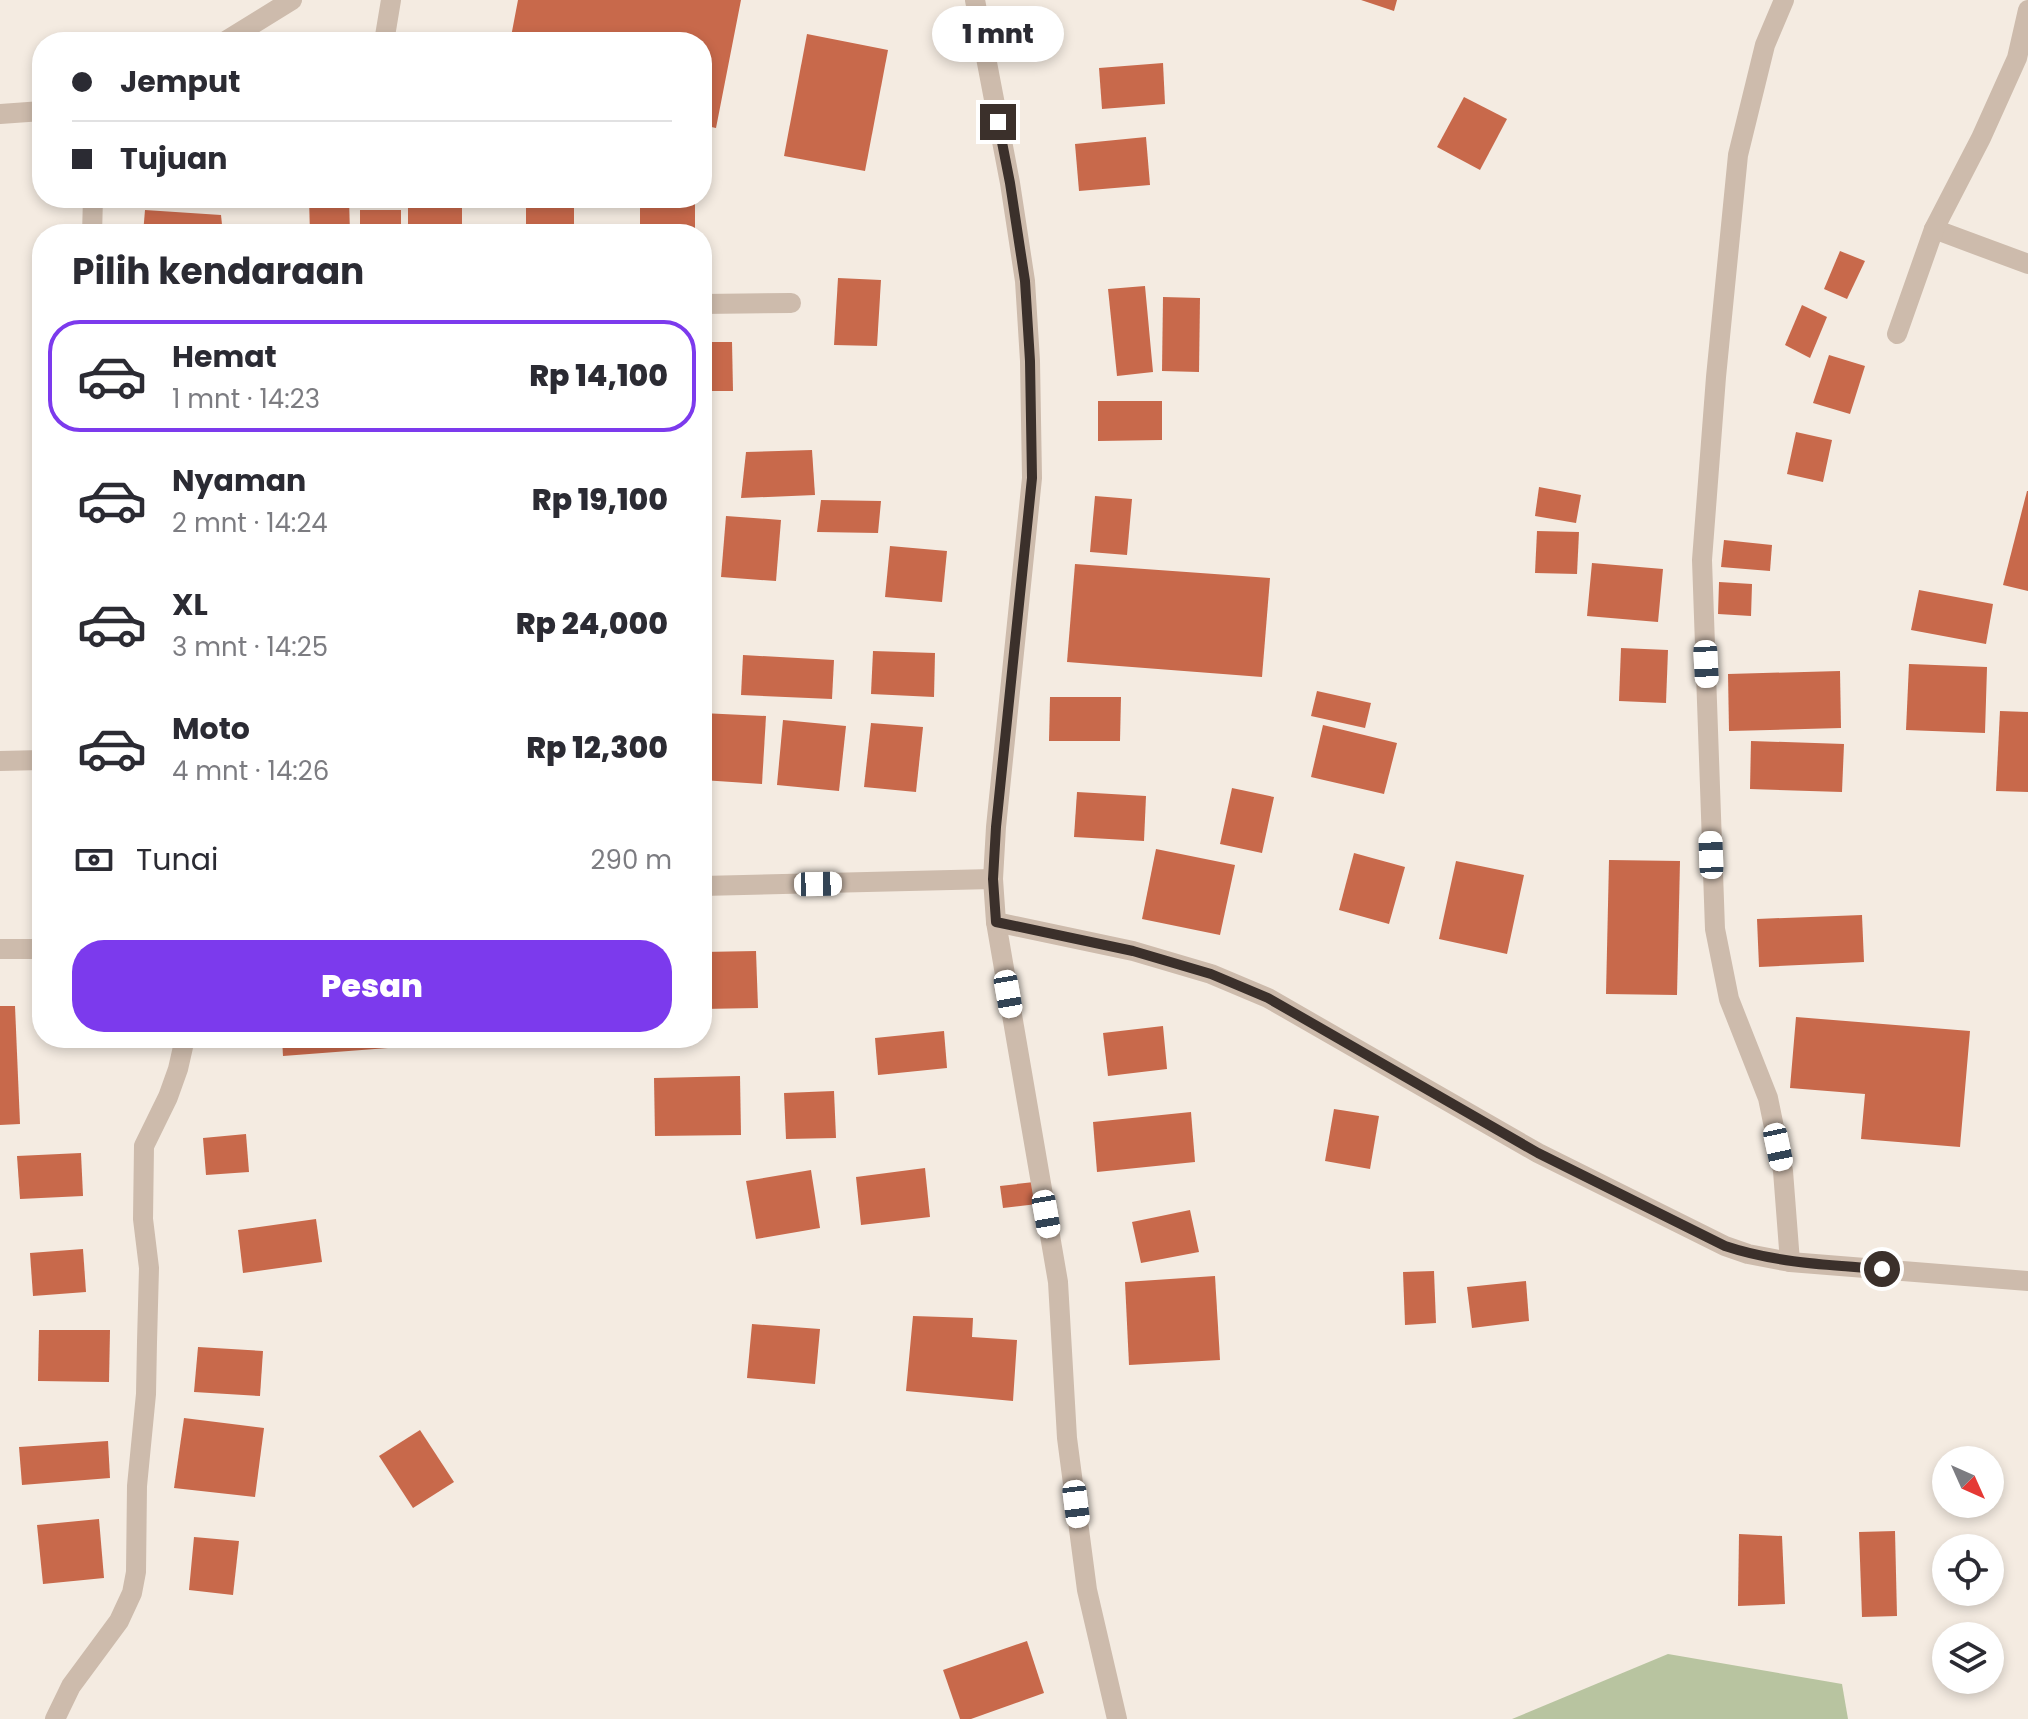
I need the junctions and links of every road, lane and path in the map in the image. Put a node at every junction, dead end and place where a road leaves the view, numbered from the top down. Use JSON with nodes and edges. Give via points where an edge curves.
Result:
{"nodes":[{"id":1,"x":292,"y":0,"type":"edge"},
{"id":2,"x":391,"y":0,"type":"edge"},
{"id":3,"x":975,"y":0,"type":"edge"},
{"id":4,"x":1784,"y":0,"type":"edge"},
{"id":5,"x":2028,"y":10,"type":"edge"},
{"id":6,"x":240,"y":32,"type":"edge"},
{"id":7,"x":386,"y":32,"type":"edge"},
{"id":8,"x":2008,"y":78,"type":"junction"},
{"id":9,"x":2028,"y":85,"type":"edge"},
{"id":10,"x":32,"y":112,"type":"edge"},
{"id":11,"x":0,"y":114,"type":"edge"},
{"id":12,"x":1934,"y":229,"type":"junction"},
{"id":13,"x":2028,"y":264,"type":"edge"},
{"id":14,"x":791,"y":303,"type":"dead end"},
{"id":15,"x":712,"y":304,"type":"edge"},
{"id":16,"x":1897,"y":334,"type":"dead end"},
{"id":17,"x":32,"y":760,"type":"edge"},
{"id":18,"x":0,"y":761,"type":"edge"},
{"id":19,"x":993,"y":879,"type":"junction"},
{"id":20,"x":712,"y":886,"type":"edge"},
{"id":21,"x":996,"y":922,"type":"junction"},
{"id":22,"x":0,"y":949,"type":"edge"},
{"id":23,"x":32,"y":949,"type":"edge"},
{"id":24,"x":183,"y":1048,"type":"edge"},
{"id":25,"x":1790,"y":1262,"type":"junction"},
{"id":26,"x":2028,"y":1281,"type":"edge"},
{"id":27,"x":55,"y":1719,"type":"edge"},
{"id":28,"x":1117,"y":1719,"type":"edge"}],
"edges":[{"from":1,"to":6,"type":"street"},
{"from":2,"to":7,"type":"street"},
{"from":3,"to":19,"type":"street","via":[[1023,267],[1030,375],[1032,478]]},
{"from":4,"to":25,"type":"street","via":[[1765,45],[1738,155],[1702,560],[1715,929],[1729,999],[1768,1098],[1783,1171]]},
{"from":5,"to":8,"type":"street"},
{"from":8,"to":9,"type":"street"},
{"from":8,"to":12,"type":"street"},
{"from":10,"to":11,"type":"street"},
{"from":12,"to":13,"type":"street"},
{"from":12,"to":16,"type":"street"},
{"from":14,"to":15,"type":"street"},
{"from":17,"to":18,"type":"street"},
{"from":19,"to":20,"type":"street"},
{"from":19,"to":21,"type":"street"},
{"from":21,"to":25,"type":"street","via":[[1133,951],[1268,998],[1538,1153],[1725,1246]]},
{"from":21,"to":28,"type":"street","via":[[1058,1282],[1067,1438],[1087,1590]]},
{"from":22,"to":23,"type":"street"},
{"from":24,"to":27,"type":"street","via":[[168,1097],[144,1146],[149,1268],[136,1572],[119,1621],[71,1686]]},
{"from":25,"to":26,"type":"street"}]}
